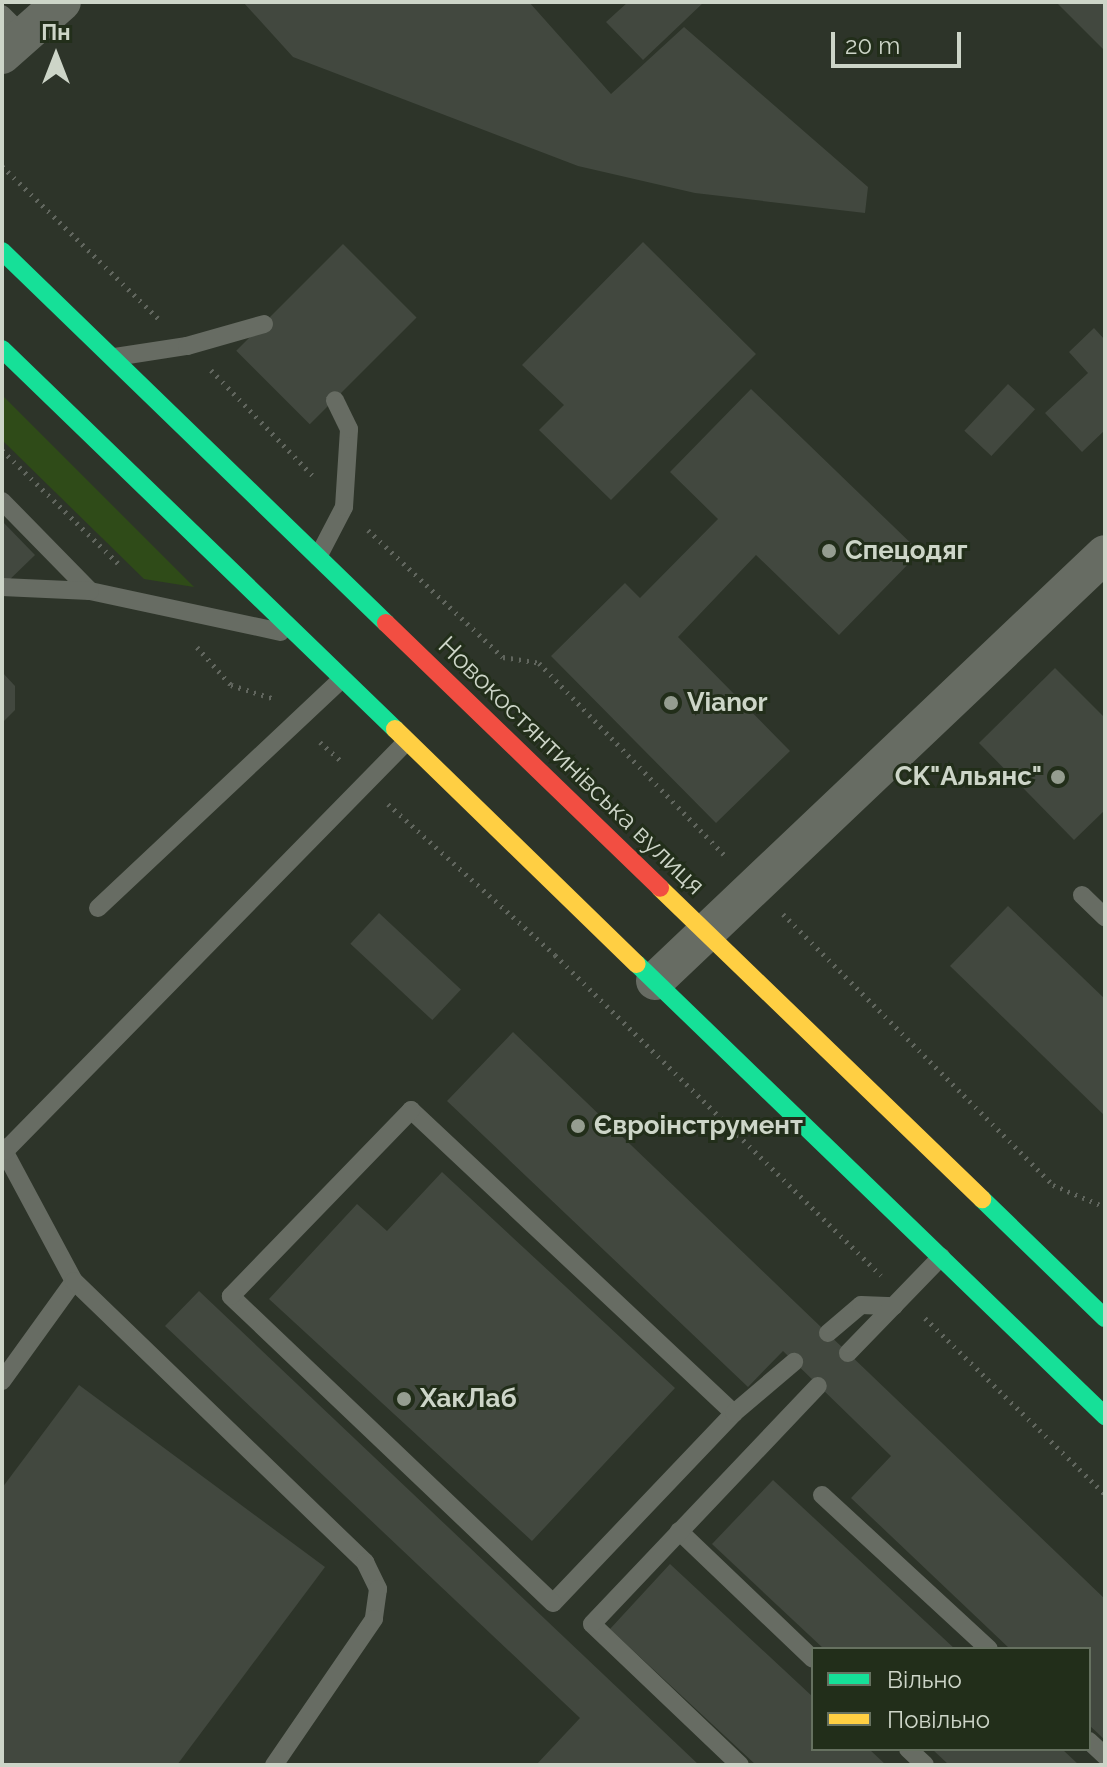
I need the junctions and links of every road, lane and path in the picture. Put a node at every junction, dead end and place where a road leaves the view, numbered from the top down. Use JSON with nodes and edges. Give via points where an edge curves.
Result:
{"nodes":[{"id":1,"x":62,"y":2,"type":"edge"},
{"id":2,"x":9,"y":35,"type":"edge"},
{"id":3,"x":2,"y":166,"type":"edge"},
{"id":4,"x":2,"y":251,"type":"edge"},
{"id":5,"x":264,"y":324,"type":"dead end"},
{"id":6,"x":187,"y":346,"type":"junction"},
{"id":7,"x":2,"y":349,"type":"edge"},
{"id":8,"x":112,"y":357,"type":"junction"},
{"id":9,"x":335,"y":400,"type":"dead end"},
{"id":10,"x":2,"y":450,"type":"edge"},
{"id":11,"x":2,"y":501,"type":"edge"},
{"id":12,"x":344,"y":507,"type":"junction"},
{"id":13,"x":1105,"y":554,"type":"edge"},
{"id":14,"x":318,"y":557,"type":"junction"},
{"id":15,"x":2,"y":587,"type":"edge"},
{"id":16,"x":90,"y":591,"type":"junction"},
{"id":17,"x":160,"y":606,"type":"junction"},
{"id":18,"x":297,"y":635,"type":"junction"},
{"id":19,"x":342,"y":679,"type":"junction"},
{"id":20,"x":298,"y":721,"type":"junction"},
{"id":21,"x":407,"y":741,"type":"junction"},
{"id":22,"x":367,"y":784,"type":"junction"},
{"id":23,"x":752,"y":884,"type":"junction"},
{"id":24,"x":1082,"y":895,"type":"dead end"},
{"id":25,"x":98,"y":908,"type":"dead end"},
{"id":26,"x":1105,"y":917,"type":"edge"},
{"id":27,"x":705,"y":931,"type":"junction"},
{"id":28,"x":655,"y":981,"type":"junction"},
{"id":29,"x":3,"y":1149,"type":"edge"},
{"id":30,"x":1105,"y":1207,"type":"edge"},
{"id":31,"x":941,"y":1257,"type":"junction"},
{"id":32,"x":74,"y":1281,"type":"junction"},
{"id":33,"x":898,"y":1302,"type":"junction"},
{"id":34,"x":1105,"y":1318,"type":"edge"},
{"id":35,"x":828,"y":1333,"type":"dead end"},
{"id":36,"x":848,"y":1353,"type":"dead end"},
{"id":37,"x":794,"y":1362,"type":"dead end"},
{"id":38,"x":2,"y":1381,"type":"edge"},
{"id":39,"x":818,"y":1386,"type":"dead end"},
{"id":40,"x":734,"y":1413,"type":"junction"},
{"id":41,"x":1105,"y":1416,"type":"edge"},
{"id":42,"x":1105,"y":1494,"type":"edge"},
{"id":43,"x":822,"y":1495,"type":"dead end"},
{"id":44,"x":679,"y":1531,"type":"junction"},
{"id":45,"x":987,"y":1647,"type":"edge"},
{"id":46,"x":811,"y":1657,"type":"edge"},
{"id":47,"x":910,"y":1751,"type":"edge"},
{"id":48,"x":274,"y":1765,"type":"edge"},
{"id":49,"x":740,"y":1765,"type":"edge"},
{"id":50,"x":925,"y":1765,"type":"edge"}],
"edges":[{"from":1,"to":2,"type":"street"},
{"from":3,"to":6,"type":"path"},
{"from":4,"to":8,"type":"main road","name":"Новокостянтинівська вулиця"},
{"from":5,"to":6,"type":"lane"},
{"from":6,"to":8,"type":"lane"},
{"from":6,"to":12,"type":"path"},
{"from":7,"to":18,"type":"main road"},
{"from":8,"to":14,"type":"main road","name":"Новокостянтинівська вулиця"},
{"from":9,"to":12,"type":"lane","via":[[349,429]]},
{"from":10,"to":17,"type":"path"},
{"from":11,"to":16,"type":"lane"},
{"from":12,"to":14,"type":"lane"},
{"from":12,"to":23,"type":"path","via":[[503,657],[539,663]]},
{"from":13,"to":23,"type":"street"},
{"from":14,"to":27,"type":"main road","name":"Новокостянтинівська вулиця"},
{"from":15,"to":16,"type":"lane"},
{"from":16,"to":17,"type":"lane"},
{"from":17,"to":18,"type":"lane"},
{"from":17,"to":20,"type":"path","via":[[231,685],[276,700]]},
{"from":18,"to":19,"type":"main road"},
{"from":19,"to":20,"type":"lane"},
{"from":19,"to":21,"type":"main road"},
{"from":20,"to":22,"type":"path"},
{"from":20,"to":25,"type":"lane"},
{"from":21,"to":22,"type":"lane"},
{"from":21,"to":28,"type":"main road"},
{"from":22,"to":29,"type":"lane"},
{"from":22,"to":33,"type":"path","via":[[555,955]]},
{"from":23,"to":27,"type":"street"},
{"from":23,"to":30,"type":"path","via":[[1053,1185]]},
{"from":24,"to":26,"type":"lane"},
{"from":27,"to":28,"type":"street"},
{"from":27,"to":34,"type":"main road","name":"Новокостянтинівська вулиця"},
{"from":28,"to":31,"type":"main road"},
{"from":29,"to":32,"type":"lane"},
{"from":31,"to":33,"type":"lane"},
{"from":31,"to":41,"type":"main road"},
{"from":32,"to":38,"type":"lane"},
{"from":32,"to":48,"type":"lane","via":[[365,1562],[378,1589],[374,1619]]},
{"from":33,"to":35,"type":"lane","via":[[861,1305]]},
{"from":33,"to":36,"type":"lane"},
{"from":33,"to":42,"type":"path"},
{"from":37,"to":40,"type":"lane"},
{"from":39,"to":44,"type":"lane"},
{"from":40,"to":40,"type":"lane","via":[[553,1603],[231,1296],[411,1110]]},
{"from":43,"to":45,"type":"lane"},
{"from":44,"to":46,"type":"lane"},
{"from":44,"to":49,"type":"lane","via":[[592,1624]]},
{"from":47,"to":50,"type":"lane"}]}
